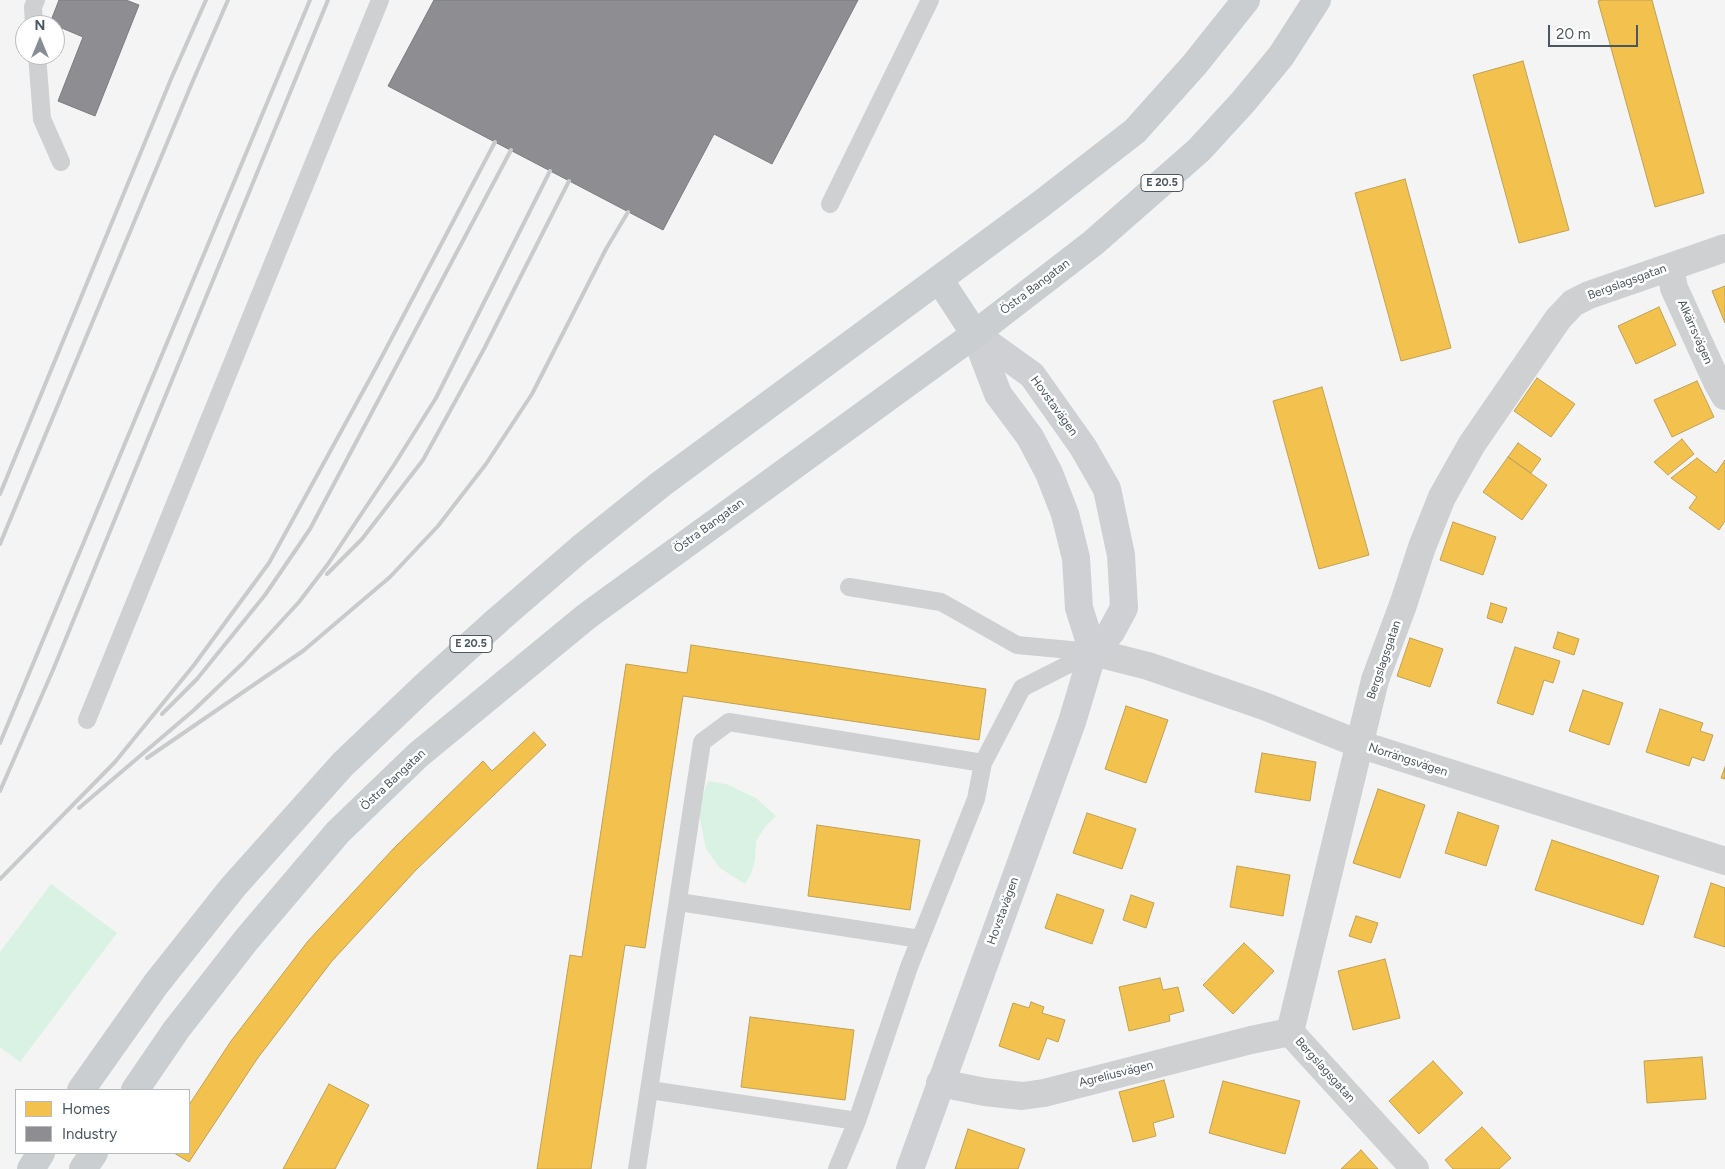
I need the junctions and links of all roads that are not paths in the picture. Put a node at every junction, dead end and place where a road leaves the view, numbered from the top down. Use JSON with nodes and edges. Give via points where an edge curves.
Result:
{"nodes":[{"id":1,"x":36,"y":0,"type":"edge"},
{"id":2,"x":380,"y":0,"type":"edge"},
{"id":3,"x":930,"y":0,"type":"edge"},
{"id":4,"x":1246,"y":0,"type":"edge"},
{"id":5,"x":1317,"y":0,"type":"edge"},
{"id":6,"x":33,"y":15,"type":"edge"},
{"id":7,"x":38,"y":65,"type":"edge"},
{"id":8,"x":61,"y":162,"type":"dead end"},
{"id":9,"x":830,"y":204,"type":"dead end"},
{"id":10,"x":1725,"y":248,"type":"edge"},
{"id":11,"x":1670,"y":267,"type":"junction"},
{"id":12,"x":939,"y":279,"type":"junction"},
{"id":13,"x":975,"y":334,"type":"junction"},
{"id":14,"x":1725,"y":396,"type":"edge"},
{"id":15,"x":848,"y":587,"type":"dead end"},
{"id":16,"x":1093,"y":652,"type":"junction"},
{"id":17,"x":87,"y":720,"type":"dead end"},
{"id":18,"x":1359,"y":744,"type":"junction"},
{"id":19,"x":983,"y":763,"type":"junction"},
{"id":20,"x":1725,"y":861,"type":"edge"},
{"id":21,"x":679,"y":902,"type":"junction"},
{"id":22,"x":920,"y":939,"type":"junction"},
{"id":23,"x":1290,"y":1032,"type":"junction"},
{"id":24,"x":940,"y":1083,"type":"junction"},
{"id":25,"x":82,"y":1089,"type":"edge"},
{"id":26,"x":136,"y":1089,"type":"edge"},
{"id":27,"x":650,"y":1090,"type":"junction"},
{"id":28,"x":857,"y":1121,"type":"junction"},
{"id":29,"x":39,"y":1154,"type":"edge"},
{"id":30,"x":93,"y":1154,"type":"edge"},
{"id":31,"x":31,"y":1169,"type":"edge"},
{"id":32,"x":83,"y":1169,"type":"edge"},
{"id":33,"x":642,"y":1169,"type":"edge"},
{"id":34,"x":837,"y":1169,"type":"edge"},
{"id":35,"x":910,"y":1169,"type":"edge"},
{"id":36,"x":1415,"y":1169,"type":"edge"}],
"edges":[{"from":1,"to":6,"type":"lane"},
{"from":2,"to":17,"type":"lane"},
{"from":3,"to":9,"type":"lane"},
{"from":4,"to":12,"type":"main road","number":"E 20.5","via":[[1135,131]]},
{"from":5,"to":13,"type":"main road","name":"Östra Bangatan","number":"E 20.5","via":[[1281,56],[1200,150],[1093,243]]},
{"from":7,"to":8,"type":"lane","via":[[42,119]]},
{"from":10,"to":11,"type":"street","name":"Bergslagsgatan"},
{"from":11,"to":14,"type":"street","name":"Alkärrsvägen","via":[[1674,288]]},
{"from":11,"to":18,"type":"street","name":"Bergslagsgatan","via":[[1573,303],[1472,444],[1442,497],[1422,547],[1375,680]]},
{"from":12,"to":13,"type":"main road"},
{"from":12,"to":25,"type":"main road","number":"E 20.5","via":[[661,484],[499,618],[425,686],[343,764],[233,887],[156,984]]},
{"from":13,"to":16,"type":"street","via":[[998,394],[1030,437],[1066,514],[1076,558],[1079,608]]},
{"from":13,"to":16,"type":"street","name":"Hovstavägen","via":[[1032,375],[1083,447],[1106,489],[1121,555],[1124,608],[1111,632]]},
{"from":13,"to":26,"type":"main road","name":"Östra Bangatan","number":"E 20.5","via":[[587,616],[418,755],[338,832],[247,939],[176,1030]]},
{"from":15,"to":16,"type":"lane","via":[[941,602],[1017,645]]},
{"from":16,"to":18,"type":"street","name":"Norrängsvägen","via":[[1148,666],[1255,703]]},
{"from":16,"to":19,"type":"lane","via":[[1022,688]]},
{"from":16,"to":24,"type":"street","name":"Hovstavägen","via":[[1072,722]]},
{"from":18,"to":20,"type":"street","name":"Norrängsvägen"},
{"from":18,"to":23,"type":"street","name":"Bergslagsgatan"},
{"from":19,"to":21,"type":"lane","via":[[729,722],[702,742]]},
{"from":19,"to":22,"type":"lane","via":[[976,799]]},
{"from":21,"to":22,"type":"lane"},
{"from":21,"to":27,"type":"lane"},
{"from":22,"to":28,"type":"lane"},
{"from":23,"to":24,"type":"street","name":"Agreliusvägen","via":[[1044,1093],[1022,1096]]},
{"from":23,"to":36,"type":"street","name":"Bergslagsgatan"},
{"from":24,"to":35,"type":"street","name":"Hovstavägen"},
{"from":27,"to":28,"type":"lane"},
{"from":27,"to":33,"type":"lane"},
{"from":28,"to":34,"type":"lane"},
{"from":29,"to":31,"type":"main road"},
{"from":30,"to":32,"type":"main road"}]}
